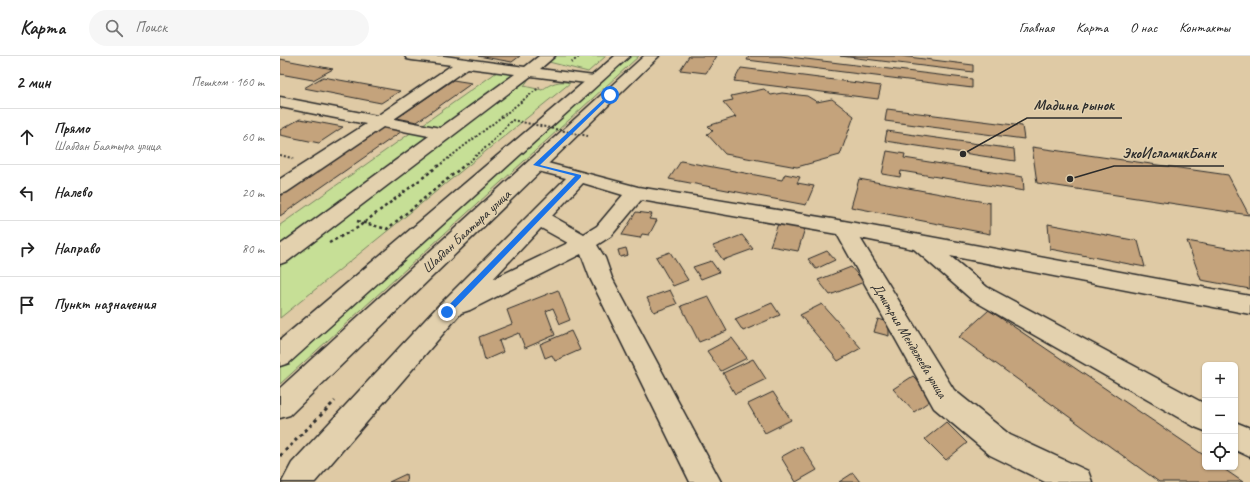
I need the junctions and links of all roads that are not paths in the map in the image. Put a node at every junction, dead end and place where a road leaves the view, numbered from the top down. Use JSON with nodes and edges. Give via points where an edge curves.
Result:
{"nodes":[{"id":1,"x":412,"y":56,"type":"edge"},
{"id":2,"x":548,"y":56,"type":"edge"},
{"id":3,"x":623,"y":56,"type":"edge"},
{"id":4,"x":652,"y":56,"type":"edge"},
{"id":5,"x":465,"y":63,"type":"junction"},
{"id":6,"x":529,"y":71,"type":"junction"},
{"id":7,"x":594,"y":80,"type":"junction"},
{"id":8,"x":280,"y":102,"type":"edge"},
{"id":9,"x":381,"y":122,"type":"junction"},
{"id":10,"x":443,"y":134,"type":"junction"},
{"id":11,"x":536,"y":165,"type":"junction"},
{"id":12,"x":579,"y":176,"type":"junction"},
{"id":13,"x":280,"y":188,"type":"edge"},
{"id":14,"x":636,"y":193,"type":"junction"},
{"id":15,"x":538,"y":218,"type":"junction"},
{"id":16,"x":844,"y":228,"type":"junction"},
{"id":17,"x":920,"y":242,"type":"junction"},
{"id":18,"x":584,"y":243,"type":"junction"},
{"id":19,"x":280,"y":256,"type":"edge"},
{"id":20,"x":1250,"y":305,"type":"edge"},
{"id":21,"x":447,"y":312,"type":"junction"},
{"id":22,"x":306,"y":333,"type":"junction"},
{"id":23,"x":280,"y":340,"type":"edge"},
{"id":24,"x":280,"y":355,"type":"edge"},
{"id":25,"x":280,"y":406,"type":"edge"},
{"id":26,"x":1202,"y":416,"type":"edge"},
{"id":27,"x":1238,"y":437,"type":"edge"},
{"id":28,"x":1250,"y":443,"type":"edge"},
{"id":29,"x":297,"y":482,"type":"edge"},
{"id":30,"x":706,"y":482,"type":"edge"},
{"id":31,"x":1077,"y":482,"type":"edge"}],
"edges":[{"from":1,"to":5,"type":"street"},
{"from":2,"to":6,"type":"street"},
{"from":3,"to":7,"type":"street","name":"Шабдан Баатыра улица"},
{"from":4,"to":11,"type":"street","name":"Шабдан Баатыра улица"},
{"from":5,"to":6,"type":"street"},
{"from":5,"to":9,"type":"street"},
{"from":6,"to":7,"type":"street"},
{"from":6,"to":10,"type":"street"},
{"from":7,"to":22,"type":"street","name":"Шабдан Баатыра улица"},
{"from":8,"to":9,"type":"street"},
{"from":9,"to":10,"type":"street"},
{"from":9,"to":13,"type":"street"},
{"from":10,"to":19,"type":"street"},
{"from":11,"to":12,"type":"street"},
{"from":11,"to":25,"type":"street","name":"Шабдан Баатыра улица"},
{"from":12,"to":14,"type":"street"},
{"from":12,"to":15,"type":"street"},
{"from":14,"to":16,"type":"street"},
{"from":14,"to":18,"type":"street","via":[[604,231]]},
{"from":15,"to":18,"type":"street"},
{"from":15,"to":21,"type":"street"},
{"from":16,"to":17,"type":"street"},
{"from":16,"to":31,"type":"street","name":"Дмитрия Менделеева улица","via":[[944,399],[1000,445]]},
{"from":17,"to":20,"type":"street"},
{"from":17,"to":26,"type":"street","via":[[979,293]]},
{"from":18,"to":21,"type":"street"},
{"from":18,"to":30,"type":"street","via":[[594,258],[600,278]]},
{"from":21,"to":29,"type":"street"},
{"from":22,"to":23,"type":"street"},
{"from":22,"to":24,"type":"street","name":"Шабдан Баатыра улица"},
{"from":27,"to":28,"type":"street"}]}
